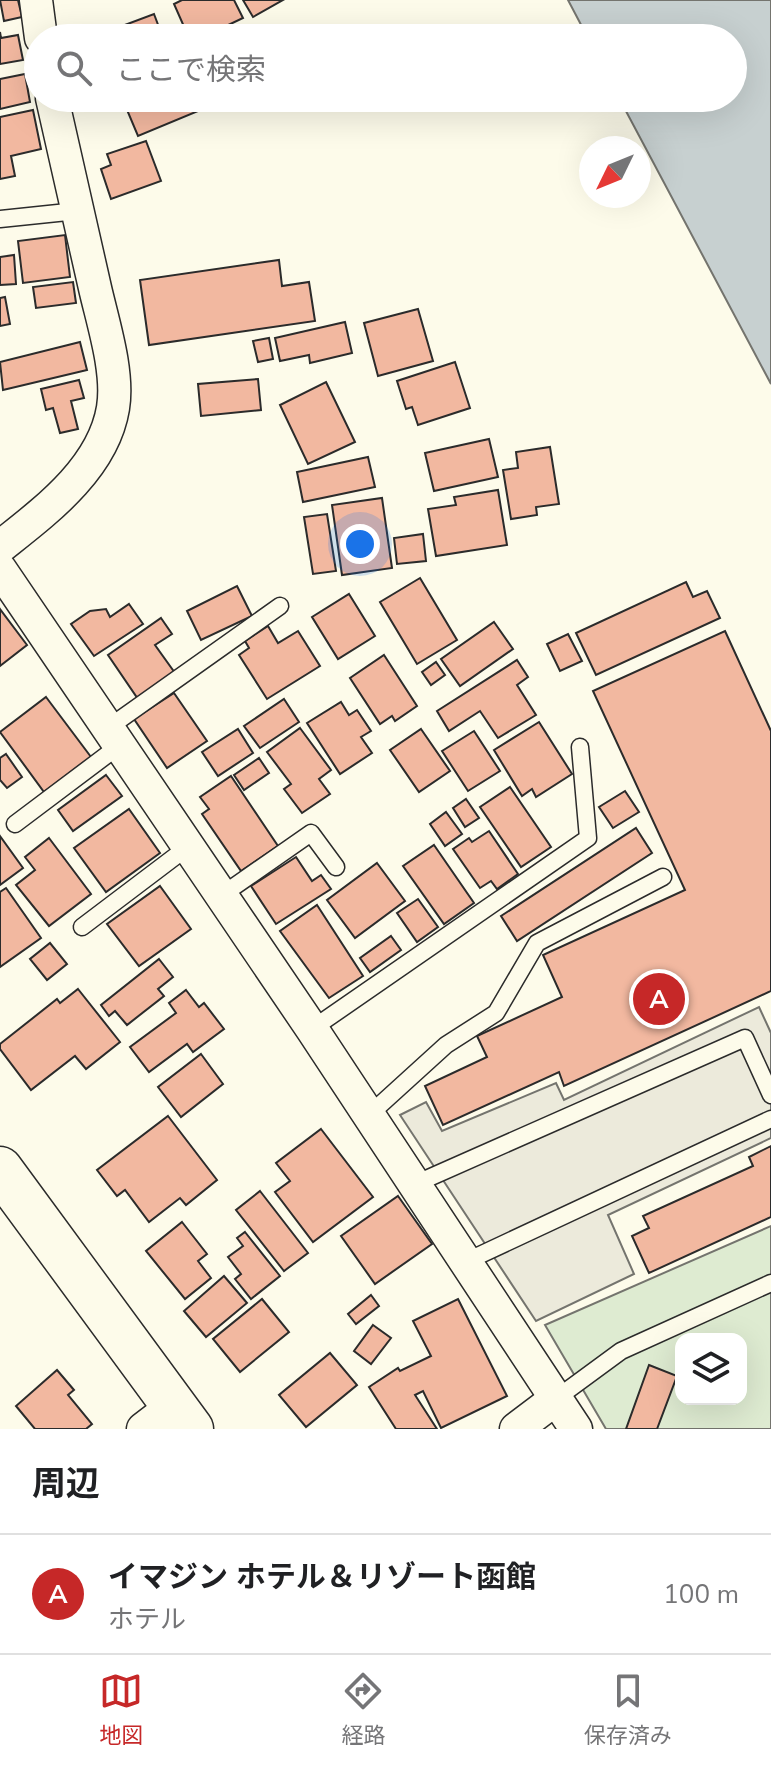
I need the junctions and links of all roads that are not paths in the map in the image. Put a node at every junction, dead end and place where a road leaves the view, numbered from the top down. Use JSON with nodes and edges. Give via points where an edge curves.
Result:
{"nodes":[{"id":1,"x":36,"y":0,"type":"edge"},
{"id":2,"x":39,"y":24,"type":"edge"},
{"id":3,"x":55,"y":112,"type":"edge"},
{"id":4,"x":77,"y":211,"type":"junction"},
{"id":5,"x":0,"y":219,"type":"edge"},
{"id":6,"x":0,"y":547,"type":"edge"},
{"id":7,"x":0,"y":569,"type":"edge"},
{"id":8,"x":280,"y":606,"type":"dead end"},
{"id":9,"x":114,"y":736,"type":"junction"},
{"id":10,"x":580,"y":747,"type":"dead end"},
{"id":11,"x":15,"y":824,"type":"dead end"},
{"id":12,"x":189,"y":846,"type":"junction"},
{"id":13,"x":336,"y":867,"type":"dead end"},
{"id":14,"x":663,"y":877,"type":"dead end"},
{"id":15,"x":222,"y":895,"type":"junction"},
{"id":16,"x":82,"y":927,"type":"dead end"},
{"id":17,"x":312,"y":1029,"type":"junction"},
{"id":18,"x":771,"y":1095,"type":"edge"},
{"id":19,"x":369,"y":1115,"type":"junction"},
{"id":20,"x":771,"y":1119,"type":"edge"},
{"id":21,"x":0,"y":1169,"type":"edge"},
{"id":22,"x":415,"y":1184,"type":"junction"},
{"id":23,"x":467,"y":1261,"type":"junction"},
{"id":24,"x":771,"y":1283,"type":"edge"},
{"id":25,"x":557,"y":1398,"type":"junction"},
{"id":26,"x":169,"y":1421,"type":"edge"},
{"id":27,"x":516,"y":1429,"type":"edge"},
{"id":28,"x":576,"y":1429,"type":"edge"}],
"edges":[{"from":1,"to":2,"type":"street"},
{"from":3,"to":4,"type":"street"},
{"from":4,"to":5,"type":"lane"},
{"from":4,"to":6,"type":"street","via":[[108,344],[113,407],[83,471],[59,500]]},
{"from":7,"to":9,"type":"street"},
{"from":8,"to":9,"type":"lane"},
{"from":9,"to":11,"type":"lane"},
{"from":9,"to":12,"type":"street"},
{"from":10,"to":17,"type":"lane","via":[[588,838]]},
{"from":12,"to":15,"type":"street"},
{"from":12,"to":16,"type":"lane"},
{"from":13,"to":15,"type":"lane","via":[[311,833]]},
{"from":14,"to":19,"type":"lane","via":[[537,943],[496,1013],[446,1045]]},
{"from":15,"to":17,"type":"street"},
{"from":17,"to":19,"type":"street"},
{"from":18,"to":22,"type":"lane","via":[[745,1038]]},
{"from":19,"to":22,"type":"street"},
{"from":20,"to":23,"type":"lane"},
{"from":21,"to":26,"type":"highway"},
{"from":22,"to":23,"type":"street"},
{"from":23,"to":25,"type":"street"},
{"from":24,"to":25,"type":"lane","via":[[621,1351]]},
{"from":25,"to":27,"type":"street"},
{"from":25,"to":28,"type":"street"}]}
